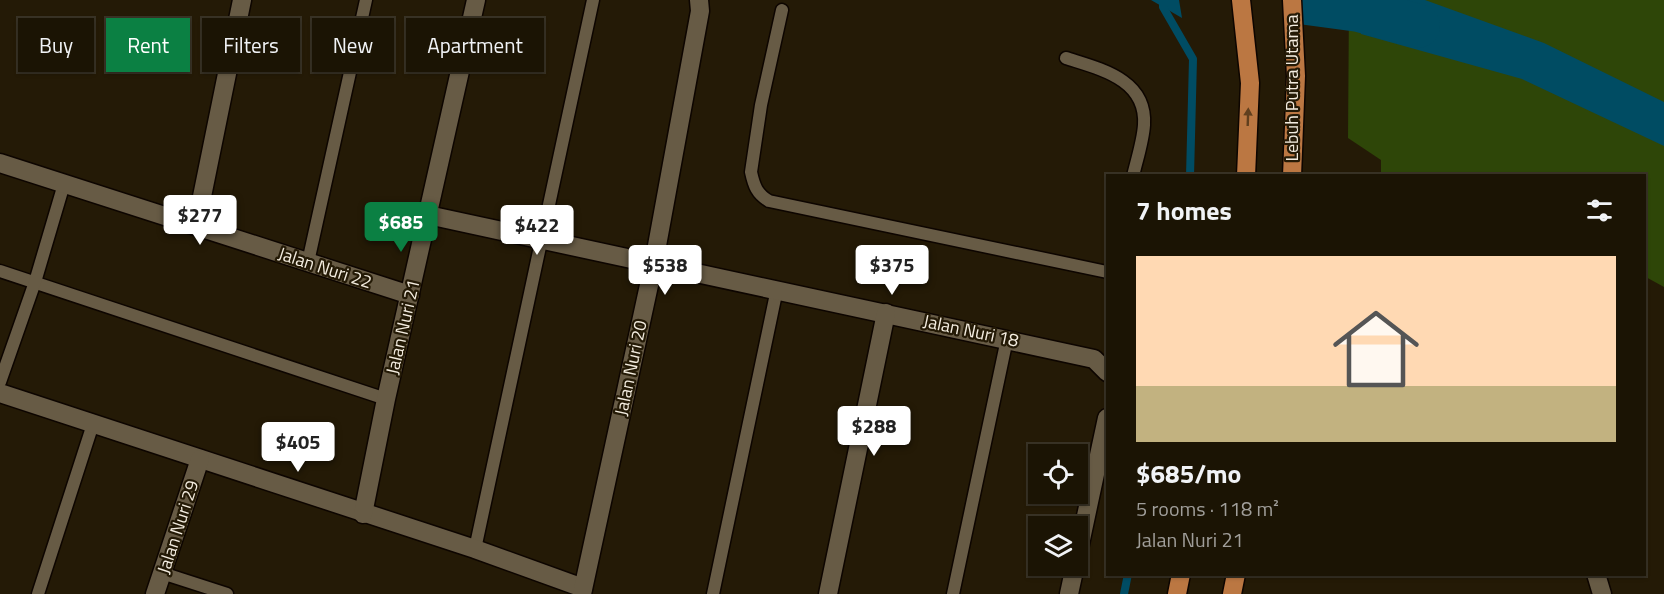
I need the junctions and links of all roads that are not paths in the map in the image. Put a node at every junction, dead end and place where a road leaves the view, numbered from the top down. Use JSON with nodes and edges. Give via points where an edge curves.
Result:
{"nodes":[{"id":1,"x":242,"y":0,"type":"edge"},
{"id":2,"x":366,"y":0,"type":"edge"},
{"id":3,"x":476,"y":0,"type":"edge"},
{"id":4,"x":593,"y":0,"type":"edge"},
{"id":5,"x":699,"y":0,"type":"edge"},
{"id":6,"x":1241,"y":0,"type":"edge"},
{"id":7,"x":1292,"y":0,"type":"edge"},
{"id":8,"x":782,"y":10,"type":"dead end"},
{"id":9,"x":1066,"y":58,"type":"dead end"},
{"id":10,"x":0,"y":164,"type":"edge"},
{"id":11,"x":1133,"y":174,"type":"edge"},
{"id":12,"x":1246,"y":174,"type":"edge"},
{"id":13,"x":1292,"y":174,"type":"edge"},
{"id":14,"x":64,"y":184,"type":"junction"},
{"id":15,"x":428,"y":215,"type":"junction"},
{"id":16,"x":196,"y":226,"type":"junction"},
{"id":17,"x":541,"y":239,"type":"junction"},
{"id":18,"x":308,"y":262,"type":"junction"},
{"id":19,"x":654,"y":262,"type":"junction"},
{"id":20,"x":0,"y":271,"type":"edge"},
{"id":21,"x":1106,"y":272,"type":"edge"},
{"id":22,"x":35,"y":282,"type":"junction"},
{"id":23,"x":777,"y":289,"type":"junction"},
{"id":24,"x":410,"y":295,"type":"junction"},
{"id":25,"x":886,"y":313,"type":"junction"},
{"id":26,"x":1007,"y":339,"type":"junction"},
{"id":27,"x":1106,"y":371,"type":"edge"},
{"id":28,"x":0,"y":382,"type":"edge"},
{"id":29,"x":0,"y":393,"type":"edge"},
{"id":30,"x":386,"y":399,"type":"junction"},
{"id":31,"x":1106,"y":423,"type":"edge"},
{"id":32,"x":93,"y":424,"type":"junction"},
{"id":33,"x":200,"y":459,"type":"junction"},
{"id":34,"x":363,"y":514,"type":"junction"},
{"id":35,"x":1086,"y":516,"type":"edge"},
{"id":36,"x":475,"y":549,"type":"junction"},
{"id":37,"x":162,"y":573,"type":"junction"},
{"id":38,"x":1073,"y":576,"type":"edge"},
{"id":39,"x":1181,"y":576,"type":"edge"},
{"id":40,"x":1236,"y":576,"type":"edge"},
{"id":41,"x":1597,"y":576,"type":"edge"},
{"id":42,"x":583,"y":591,"type":"edge"},
{"id":43,"x":38,"y":594,"type":"edge"},
{"id":44,"x":155,"y":594,"type":"edge"},
{"id":45,"x":227,"y":594,"type":"edge"},
{"id":46,"x":713,"y":594,"type":"edge"},
{"id":47,"x":828,"y":594,"type":"edge"},
{"id":48,"x":953,"y":594,"type":"edge"},
{"id":49,"x":1069,"y":594,"type":"edge"},
{"id":50,"x":1177,"y":594,"type":"edge"},
{"id":51,"x":1232,"y":594,"type":"edge"},
{"id":52,"x":1602,"y":594,"type":"edge"}],
"edges":[{"from":1,"to":16,"type":"street"},
{"from":2,"to":18,"type":"lane"},
{"from":3,"to":15,"type":"street","name":"Jalan Nuri 21"},
{"from":4,"to":17,"type":"lane"},
{"from":5,"to":19,"type":"street","name":"Jalan Nuri 20"},
{"from":12,"to":6,"type":"main road","one_way":true,"via":[[1250,83]]},
{"from":7,"to":13,"type":"main road","name":"Lebuh Putra Utama","via":[[1296,76]]},
{"from":8,"to":21,"type":"lane","via":[[751,172],[758,194],[769,201]]},
{"from":9,"to":11,"type":"lane","via":[[1105,70],[1125,81],[1139,96],[1144,124]]},
{"from":10,"to":14,"type":"street","name":"Jalan Nuri 22"},
{"from":14,"to":16,"type":"street","name":"Jalan Nuri 22"},
{"from":14,"to":22,"type":"lane"},
{"from":15,"to":17,"type":"street","name":"Jalan Nuri 18"},
{"from":15,"to":24,"type":"street","name":"Jalan Nuri 21"},
{"from":16,"to":18,"type":"street","name":"Jalan Nuri 22"},
{"from":17,"to":19,"type":"street","name":"Jalan Nuri 18"},
{"from":17,"to":36,"type":"lane"},
{"from":18,"to":24,"type":"street","name":"Jalan Nuri 22"},
{"from":19,"to":23,"type":"street","name":"Jalan Nuri 18"},
{"from":19,"to":42,"type":"street","name":"Jalan Nuri 20"},
{"from":20,"to":22,"type":"lane"},
{"from":22,"to":28,"type":"lane"},
{"from":22,"to":30,"type":"lane"},
{"from":23,"to":25,"type":"street","name":"Jalan Nuri 18"},
{"from":23,"to":46,"type":"lane"},
{"from":24,"to":30,"type":"street","name":"Jalan Nuri 21"},
{"from":25,"to":26,"type":"street","name":"Jalan Nuri 18"},
{"from":25,"to":47,"type":"street"},
{"from":26,"to":27,"type":"street","name":"Jalan Nuri 18","via":[[1094,359]]},
{"from":26,"to":48,"type":"lane"},
{"from":29,"to":32,"type":"street"},
{"from":30,"to":34,"type":"street","name":"Jalan Nuri 21"},
{"from":31,"to":35,"type":"street"},
{"from":32,"to":33,"type":"street"},
{"from":32,"to":43,"type":"lane"},
{"from":33,"to":34,"type":"street"},
{"from":33,"to":37,"type":"street","name":"Jalan Nuri 29"},
{"from":34,"to":36,"type":"street"},
{"from":36,"to":42,"type":"street"},
{"from":37,"to":44,"type":"street","name":"Jalan Nuri 29"},
{"from":37,"to":45,"type":"lane"},
{"from":38,"to":49,"type":"street"},
{"from":39,"to":50,"type":"main road"},
{"from":40,"to":51,"type":"main road"},
{"from":41,"to":52,"type":"street"}]}
